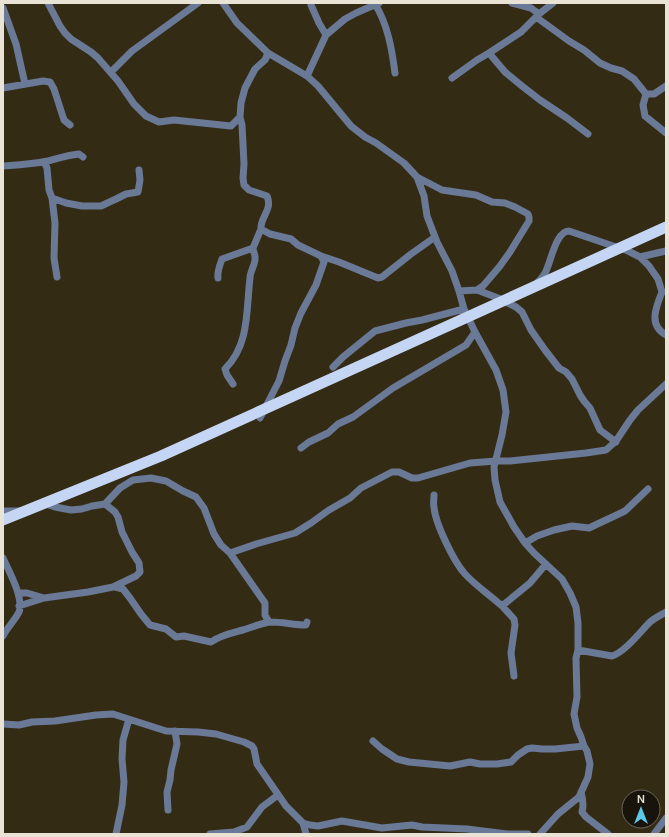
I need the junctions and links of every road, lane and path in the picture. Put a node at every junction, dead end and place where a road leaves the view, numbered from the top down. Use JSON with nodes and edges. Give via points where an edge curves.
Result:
{"nodes":[{"id":1,"x":48,"y":3,"type":"edge"},
{"id":2,"x":198,"y":3,"type":"edge"},
{"id":3,"x":223,"y":3,"type":"edge"},
{"id":4,"x":512,"y":3,"type":"edge"},
{"id":5,"x":553,"y":3,"type":"edge"},
{"id":6,"x":377,"y":4,"type":"edge"},
{"id":7,"x":311,"y":5,"type":"dead end"},
{"id":8,"x":3,"y":8,"type":"edge"},
{"id":9,"x":538,"y":15,"type":"junction"},
{"id":10,"x":326,"y":35,"type":"junction"},
{"id":11,"x":268,"y":53,"type":"junction"},
{"id":12,"x":489,"y":53,"type":"junction"},
{"id":13,"x":111,"y":72,"type":"junction"},
{"id":14,"x":395,"y":73,"type":"dead end"},
{"id":15,"x":307,"y":76,"type":"junction"},
{"id":16,"x":452,"y":78,"type":"dead end"},
{"id":17,"x":25,"y":84,"type":"junction"},
{"id":18,"x":666,"y":86,"type":"edge"},
{"id":19,"x":3,"y":88,"type":"edge"},
{"id":20,"x":646,"y":94,"type":"junction"},
{"id":21,"x":240,"y":117,"type":"junction"},
{"id":22,"x":70,"y":124,"type":"dead end"},
{"id":23,"x":666,"y":133,"type":"edge"},
{"id":24,"x":588,"y":134,"type":"dead end"},
{"id":25,"x":83,"y":157,"type":"dead end"},
{"id":26,"x":44,"y":162,"type":"junction"},
{"id":27,"x":3,"y":166,"type":"edge"},
{"id":28,"x":139,"y":170,"type":"dead end"},
{"id":29,"x":417,"y":177,"type":"junction"},
{"id":30,"x":52,"y":198,"type":"junction"},
{"id":31,"x":666,"y":227,"type":"edge"},
{"id":32,"x":261,"y":229,"type":"junction"},
{"id":33,"x":435,"y":237,"type":"junction"},
{"id":34,"x":253,"y":248,"type":"junction"},
{"id":35,"x":666,"y":251,"type":"edge"},
{"id":36,"x":322,"y":256,"type":"junction"},
{"id":37,"x":640,"y":257,"type":"junction"},
{"id":38,"x":57,"y":277,"type":"dead end"},
{"id":39,"x":218,"y":278,"type":"dead end"},
{"id":40,"x":477,"y":290,"type":"junction"},
{"id":41,"x":459,"y":291,"type":"junction"},
{"id":42,"x":664,"y":293,"type":"edge"},
{"id":43,"x":498,"y":298,"type":"junction"},
{"id":44,"x":464,"y":309,"type":"junction"},
{"id":45,"x":475,"y":332,"type":"junction"},
{"id":46,"x":666,"y":335,"type":"edge"},
{"id":47,"x":333,"y":367,"type":"dead end"},
{"id":48,"x":233,"y":384,"type":"dead end"},
{"id":49,"x":666,"y":384,"type":"edge"},
{"id":50,"x":260,"y":418,"type":"dead end"},
{"id":51,"x":616,"y":442,"type":"junction"},
{"id":52,"x":301,"y":448,"type":"dead end"},
{"id":53,"x":496,"y":461,"type":"junction"},
{"id":54,"x":648,"y":489,"type":"dead end"},
{"id":55,"x":434,"y":494,"type":"dead end"},
{"id":56,"x":105,"y":504,"type":"junction"},
{"id":57,"x":3,"y":511,"type":"edge"},
{"id":58,"x":3,"y":520,"type":"edge"},
{"id":59,"x":525,"y":543,"type":"junction"},
{"id":60,"x":230,"y":553,"type":"junction"},
{"id":61,"x":3,"y":558,"type":"edge"},
{"id":62,"x":546,"y":564,"type":"junction"},
{"id":63,"x":114,"y":587,"type":"junction"},
{"id":64,"x":18,"y":593,"type":"junction"},
{"id":65,"x":44,"y":598,"type":"junction"},
{"id":66,"x":19,"y":606,"type":"junction"},
{"id":67,"x":502,"y":606,"type":"junction"},
{"id":68,"x":666,"y":612,"type":"edge"},
{"id":69,"x":269,"y":622,"type":"junction"},
{"id":70,"x":307,"y":622,"type":"dead end"},
{"id":71,"x":3,"y":636,"type":"edge"},
{"id":72,"x":578,"y":650,"type":"junction"},
{"id":73,"x":514,"y":676,"type":"dead end"},
{"id":74,"x":129,"y":719,"type":"junction"},
{"id":75,"x":3,"y":724,"type":"edge"},
{"id":76,"x":175,"y":731,"type":"junction"},
{"id":77,"x":373,"y":741,"type":"dead end"},
{"id":78,"x":584,"y":746,"type":"junction"},
{"id":79,"x":581,"y":792,"type":"junction"},
{"id":80,"x":278,"y":795,"type":"junction"},
{"id":81,"x":168,"y":810,"type":"dead end"},
{"id":82,"x":666,"y":818,"type":"edge"},
{"id":83,"x":303,"y":822,"type":"junction"},
{"id":84,"x":435,"y":831,"type":"edge"},
{"id":85,"x":116,"y":834,"type":"edge"},
{"id":86,"x":210,"y":834,"type":"edge"},
{"id":87,"x":306,"y":834,"type":"edge"},
{"id":88,"x":528,"y":834,"type":"edge"},
{"id":89,"x":540,"y":834,"type":"edge"},
{"id":90,"x":608,"y":834,"type":"edge"},
{"id":91,"x":654,"y":834,"type":"edge"}],
"edges":[{"from":1,"to":13,"type":"street","via":[[60,26],[71,39],[91,52]]},
{"from":2,"to":13,"type":"street","via":[[132,51]]},
{"from":3,"to":11,"type":"street","via":[[237,23]]},
{"from":4,"to":9,"type":"street","via":[[531,8]]},
{"from":5,"to":9,"type":"street"},
{"from":6,"to":10,"type":"street","via":[[345,19]]},
{"from":6,"to":14,"type":"street","via":[[389,40]]},
{"from":7,"to":10,"type":"street"},
{"from":8,"to":17,"type":"street","via":[[16,44]]},
{"from":9,"to":12,"type":"street","via":[[521,32]]},
{"from":9,"to":20,"type":"street","via":[[600,63],[634,78]]},
{"from":10,"to":15,"type":"street"},
{"from":11,"to":15,"type":"street"},
{"from":11,"to":21,"type":"street","via":[[265,60],[255,69],[245,88]]},
{"from":12,"to":16,"type":"street"},
{"from":12,"to":24,"type":"street","via":[[504,72]]},
{"from":13,"to":21,"type":"street","via":[[134,104],[152,120],[231,126]]},
{"from":15,"to":29,"type":"street","via":[[351,126],[404,163]]},
{"from":17,"to":19,"type":"street"},
{"from":17,"to":22,"type":"street","via":[[50,82],[64,120]]},
{"from":18,"to":20,"type":"street","via":[[654,94]]},
{"from":20,"to":23,"type":"street","via":[[642,105],[645,116]]},
{"from":21,"to":32,"type":"street","via":[[244,185],[267,196],[269,200]]},
{"from":25,"to":26,"type":"street","via":[[79,154],[67,155]]},
{"from":26,"to":27,"type":"street"},
{"from":26,"to":30,"type":"street"},
{"from":28,"to":30,"type":"street","via":[[138,192],[126,194],[101,206],[82,206]]},
{"from":29,"to":33,"type":"street"},
{"from":29,"to":40,"type":"street","via":[[442,190],[505,203],[528,214],[529,221],[507,256]]},
{"from":30,"to":38,"type":"street"},
{"from":31,"to":58,"type":"highway","via":[[161,456]]},
{"from":32,"to":34,"type":"street"},
{"from":32,"to":36,"type":"street","via":[[290,239]]},
{"from":33,"to":36,"type":"street","via":[[378,278]]},
{"from":33,"to":41,"type":"street"},
{"from":34,"to":39,"type":"street","via":[[222,259]]},
{"from":34,"to":48,"type":"street","via":[[255,258],[250,276],[244,335],[239,349],[224,369]]},
{"from":35,"to":37,"type":"street"},
{"from":36,"to":50,"type":"street","via":[[324,262],[321,273],[295,328],[279,381]]},
{"from":37,"to":42,"type":"street","via":[[658,279]]},
{"from":37,"to":43,"type":"street","via":[[566,231],[558,238],[545,273],[537,282],[518,296]]},
{"from":40,"to":41,"type":"street"},
{"from":40,"to":43,"type":"street"},
{"from":41,"to":44,"type":"street"},
{"from":42,"to":46,"type":"street","via":[[657,304],[655,318],[656,326]]},
{"from":43,"to":51,"type":"street","via":[[522,312],[545,350],[559,368],[572,379],[600,430]]},
{"from":44,"to":45,"type":"street"},
{"from":44,"to":47,"type":"street","via":[[375,332]]},
{"from":45,"to":52,"type":"street","via":[[466,345]]},
{"from":45,"to":53,"type":"street","via":[[496,370],[503,390],[506,412]]},
{"from":49,"to":51,"type":"street","via":[[638,410]]},
{"from":51,"to":53,"type":"street","via":[[606,450]]},
{"from":53,"to":59,"type":"street","via":[[495,480],[500,502]]},
{"from":53,"to":60,"type":"street","via":[[470,463],[418,478],[392,472],[360,488],[350,498],[295,533]]},
{"from":54,"to":59,"type":"street","via":[[625,511],[589,528],[572,526],[554,530]]},
{"from":55,"to":67,"type":"street","via":[[437,520],[452,555],[465,574]]},
{"from":56,"to":57,"type":"street","via":[[71,510],[46,504],[24,512]]},
{"from":56,"to":60,"type":"street","via":[[120,488],[133,480],[151,478],[166,481],[196,497],[204,508],[220,545]]},
{"from":56,"to":63,"type":"street","via":[[115,512],[122,532],[139,563],[140,572]]},
{"from":59,"to":62,"type":"street"},
{"from":60,"to":69,"type":"street","via":[[265,603],[265,615]]},
{"from":61,"to":64,"type":"street"},
{"from":62,"to":67,"type":"street","via":[[530,583]]},
{"from":62,"to":72,"type":"street","via":[[562,579],[576,608]]},
{"from":63,"to":65,"type":"street"},
{"from":63,"to":69,"type":"street","via":[[123,589],[150,625],[166,629],[176,637],[184,636],[211,642],[217,637]]},
{"from":64,"to":65,"type":"street"},
{"from":64,"to":66,"type":"street"},
{"from":65,"to":66,"type":"street"},
{"from":66,"to":71,"type":"street","via":[[19,612]]},
{"from":67,"to":73,"type":"street","via":[[514,619],[511,654]]},
{"from":68,"to":72,"type":"street","via":[[651,621],[617,654],[612,656]]},
{"from":69,"to":70,"type":"street","via":[[306,625]]},
{"from":72,"to":78,"type":"street","via":[[574,714]]},
{"from":74,"to":75,"type":"street","via":[[113,714],[19,725]]},
{"from":74,"to":76,"type":"street","via":[[166,731]]},
{"from":74,"to":85,"type":"street","via":[[123,740],[124,782]]},
{"from":76,"to":80,"type":"street","via":[[216,734],[252,746],[257,764]]},
{"from":76,"to":81,"type":"street","via":[[177,744],[167,792]]},
{"from":77,"to":78,"type":"street","via":[[397,759],[450,766],[470,762],[511,762],[532,748]]},
{"from":78,"to":79,"type":"street","via":[[590,764],[588,777]]},
{"from":79,"to":89,"type":"street","via":[[579,797],[558,814]]},
{"from":79,"to":90,"type":"street","via":[[584,807],[582,812]]},
{"from":80,"to":83,"type":"street"},
{"from":80,"to":86,"type":"street","via":[[262,807],[247,827],[234,832]]},
{"from":82,"to":91,"type":"street"},
{"from":83,"to":84,"type":"street","via":[[318,826],[342,821],[382,828],[412,825]]},
{"from":83,"to":87,"type":"street"},
{"from":84,"to":88,"type":"street","via":[[467,829]]}]}
